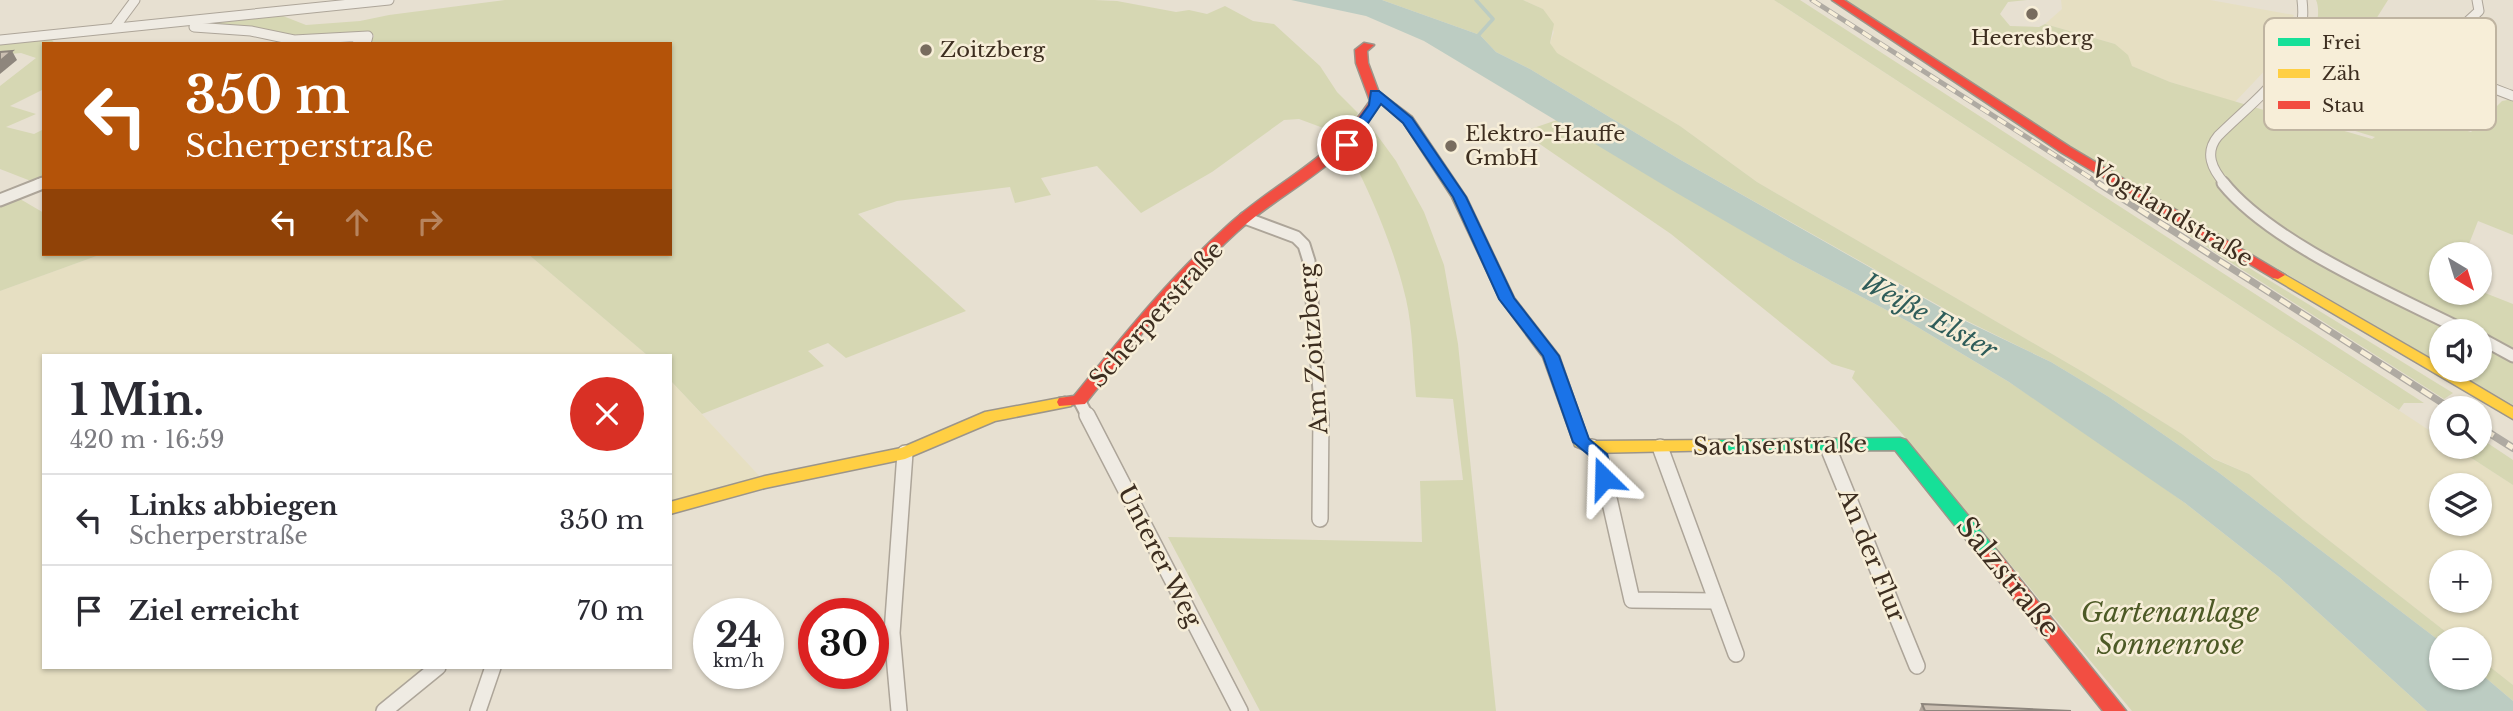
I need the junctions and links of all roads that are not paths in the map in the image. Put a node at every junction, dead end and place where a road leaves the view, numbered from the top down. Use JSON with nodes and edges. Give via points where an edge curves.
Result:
{"nodes":[{"id":1,"x":135,"y":0,"type":"edge"},
{"id":2,"x":389,"y":0,"type":"edge"},
{"id":3,"x":1837,"y":0,"type":"edge"},
{"id":4,"x":2302,"y":0,"type":"edge"},
{"id":5,"x":2477,"y":0,"type":"edge"},
{"id":6,"x":2302,"y":18,"type":"edge"},
{"id":7,"x":2471,"y":18,"type":"edge"},
{"id":8,"x":133,"y":25,"type":"junction"},
{"id":9,"x":115,"y":27,"type":"junction"},
{"id":10,"x":0,"y":40,"type":"edge"},
{"id":11,"x":362,"y":42,"type":"edge"},
{"id":12,"x":1368,"y":45,"type":"dead end"},
{"id":13,"x":2496,"y":88,"type":"edge"},
{"id":14,"x":2264,"y":91,"type":"edge"},
{"id":15,"x":1375,"y":93,"type":"junction"},
{"id":16,"x":2513,"y":96,"type":"edge"},
{"id":17,"x":42,"y":184,"type":"edge"},
{"id":18,"x":0,"y":200,"type":"edge"},
{"id":19,"x":1245,"y":218,"type":"junction"},
{"id":20,"x":2443,"y":319,"type":"edge"},
{"id":21,"x":2492,"y":345,"type":"edge"},
{"id":22,"x":2513,"y":356,"type":"edge"},
{"id":23,"x":1079,"y":400,"type":"junction"},
{"id":24,"x":2513,"y":414,"type":"edge"},
{"id":25,"x":1900,"y":444,"type":"joint"},
{"id":26,"x":1827,"y":445,"type":"junction"},
{"id":27,"x":1592,"y":447,"type":"junction"},
{"id":28,"x":1660,"y":447,"type":"junction"},
{"id":29,"x":905,"y":453,"type":"junction"},
{"id":30,"x":672,"y":507,"type":"edge"},
{"id":31,"x":1320,"y":519,"type":"dead end"},
{"id":32,"x":1716,"y":601,"type":"junction"},
{"id":33,"x":1736,"y":654,"type":"dead end"},
{"id":34,"x":1917,"y":666,"type":"dead end"},
{"id":35,"x":436,"y":669,"type":"edge"},
{"id":36,"x":492,"y":669,"type":"edge"},
{"id":37,"x":384,"y":711,"type":"edge"},
{"id":38,"x":478,"y":711,"type":"edge"},
{"id":39,"x":899,"y":711,"type":"edge"},
{"id":40,"x":1240,"y":711,"type":"edge"},
{"id":41,"x":2115,"y":711,"type":"edge"}],
"edges":[{"from":1,"to":9,"type":"street"},
{"from":2,"to":8,"type":"street"},
{"from":3,"to":24,"type":"street","name":"Vogtlandstraße","via":[[2066,150]]},
{"from":4,"to":6,"type":"street"},
{"from":5,"to":7,"type":"street","via":[[2479,11]]},
{"from":8,"to":9,"type":"street"},
{"from":8,"to":11,"type":"street","via":[[133,29],[241,30],[294,40],[368,36]]},
{"from":9,"to":10,"type":"street"},
{"from":12,"to":15,"type":"street","via":[[1361,50],[1362,63]]},
{"from":13,"to":16,"type":"street"},
{"from":14,"to":20,"type":"street","via":[[2214,140],[2210,159],[2215,173],[2246,205],[2304,245]]},
{"from":15,"to":19,"type":"street","name":"Scherperstraße","via":[[1375,105],[1347,145]]},
{"from":15,"to":27,"type":"street","via":[[1408,120],[1459,197],[1507,299],[1551,356],[1581,442]]},
{"from":17,"to":18,"type":"street"},
{"from":19,"to":23,"type":"street","name":"Scherperstraße","via":[[1158,303]]},
{"from":19,"to":31,"type":"street","name":"Am Zoitzberg","via":[[1296,237],[1309,261],[1321,402]]},
{"from":21,"to":22,"type":"street"},
{"from":23,"to":29,"type":"street","name":"Scherperstraße","via":[[990,416]]},
{"from":23,"to":40,"type":"street","name":"Unterer Weg"},
{"from":25,"to":26,"type":"street","name":"Sachsenstraße"},
{"from":25,"to":41,"type":"street","name":"Salzstraße"},
{"from":26,"to":28,"type":"street","name":"Sachsenstraße"},
{"from":26,"to":34,"type":"street","name":"An der Flur"},
{"from":27,"to":28,"type":"street","name":"Sachsenstraße"},
{"from":27,"to":32,"type":"street","via":[[1598,454],[1632,600]]},
{"from":28,"to":32,"type":"street","name":"Sachsenstraße"},
{"from":29,"to":30,"type":"street","name":"Scherperstraße","via":[[765,482]]},
{"from":29,"to":39,"type":"street","via":[[892,633]]},
{"from":32,"to":33,"type":"street","name":"Sachsenstraße"},
{"from":35,"to":37,"type":"street"},
{"from":36,"to":38,"type":"street"}]}
